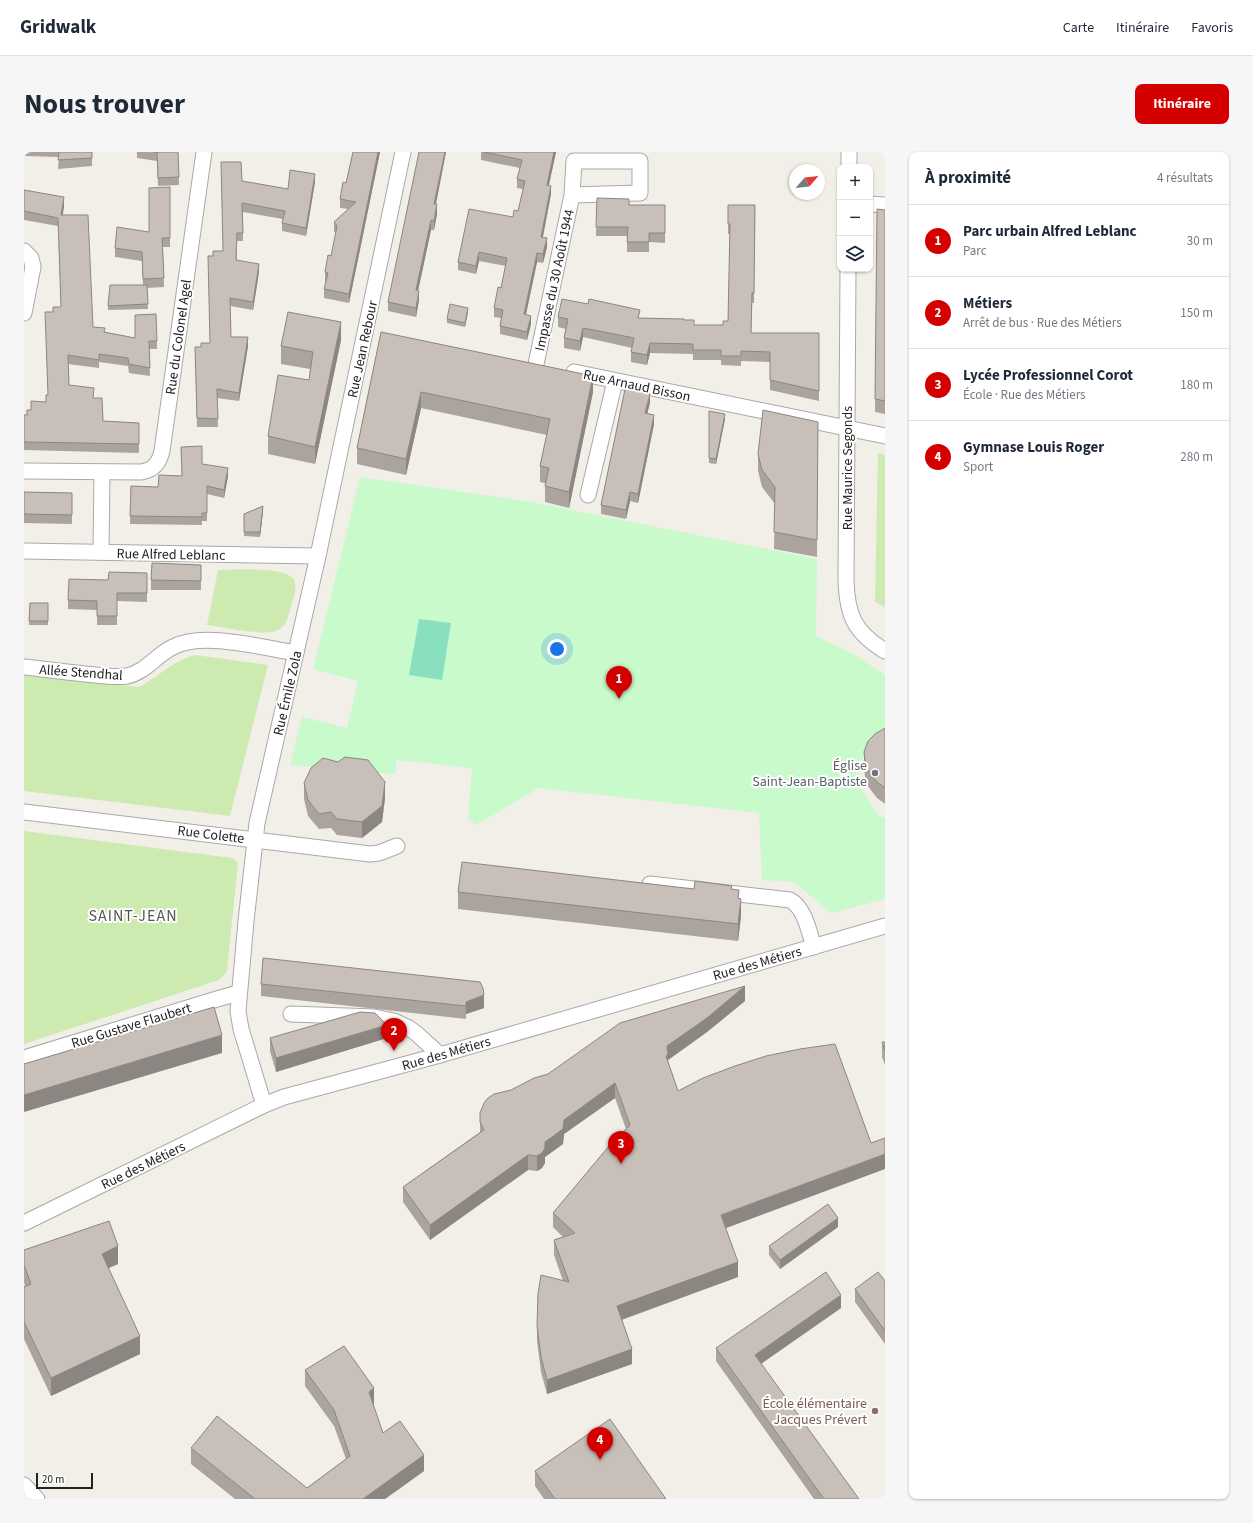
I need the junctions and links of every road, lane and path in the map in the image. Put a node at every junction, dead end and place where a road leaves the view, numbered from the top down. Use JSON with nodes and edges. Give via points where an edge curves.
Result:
{"nodes":[{"id":1,"x":204,"y":152,"type":"edge"},
{"id":2,"x":403,"y":152,"type":"edge"},
{"id":3,"x":850,"y":152,"type":"edge"},
{"id":4,"x":849,"y":164,"type":"edge"},
{"id":5,"x":572,"y":195,"type":"junction"},
{"id":6,"x":873,"y":204,"type":"edge"},
{"id":7,"x":885,"y":205,"type":"edge"},
{"id":8,"x":24,"y":251,"type":"edge"},
{"id":9,"x":848,"y":272,"type":"edge"},
{"id":10,"x":24,"y":313,"type":"edge"},
{"id":11,"x":521,"y":361,"type":"edge"},
{"id":12,"x":548,"y":367,"type":"junction"},
{"id":13,"x":615,"y":381,"type":"junction"},
{"id":14,"x":847,"y":428,"type":"junction"},
{"id":15,"x":885,"y":436,"type":"edge"},
{"id":16,"x":24,"y":471,"type":"edge"},
{"id":17,"x":102,"y":472,"type":"junction"},
{"id":18,"x":588,"y":496,"type":"dead end"},
{"id":19,"x":24,"y":551,"type":"edge"},
{"id":20,"x":101,"y":552,"type":"junction"},
{"id":21,"x":319,"y":552,"type":"junction"},
{"id":22,"x":885,"y":651,"type":"edge"},
{"id":23,"x":296,"y":653,"type":"junction"},
{"id":24,"x":24,"y":667,"type":"edge"},
{"id":25,"x":24,"y":812,"type":"edge"},
{"id":26,"x":254,"y":840,"type":"junction"},
{"id":27,"x":397,"y":846,"type":"dead end"},
{"id":28,"x":635,"y":883,"type":"edge"},
{"id":29,"x":885,"y":926,"type":"edge"},
{"id":30,"x":814,"y":947,"type":"junction"},
{"id":31,"x":238,"y":993,"type":"junction"},
{"id":32,"x":290,"y":1014,"type":"dead end"},
{"id":33,"x":440,"y":1055,"type":"junction"},
{"id":34,"x":24,"y":1058,"type":"edge"},
{"id":35,"x":264,"y":1105,"type":"junction"},
{"id":36,"x":24,"y":1223,"type":"edge"}],
"edges":[{"from":1,"to":17,"type":"street","name":"Rue du Colonel Agel","via":[[160,458],[148,471]]},
{"from":2,"to":21,"type":"street","name":"Rue Jean Rebour","via":[[372,331]]},
{"from":3,"to":4,"type":"street"},
{"from":5,"to":5,"type":"street","name":"Impasse du 30 Août 1944","via":[[640,193],[640,161],[574,161]]},
{"from":5,"to":12,"type":"street","name":"Impasse du 30 Août 1944"},
{"from":6,"to":7,"type":"street"},
{"from":8,"to":10,"type":"street","via":[[31,258],[33,267]]},
{"from":9,"to":14,"type":"street","name":"Rue Maurice Segonds"},
{"from":11,"to":12,"type":"street","name":"Rue Arnaud Bisson"},
{"from":12,"to":13,"type":"street","name":"Rue Arnaud Bisson"},
{"from":13,"to":14,"type":"street","name":"Rue Arnaud Bisson"},
{"from":13,"to":18,"type":"street"},
{"from":14,"to":15,"type":"street","name":"Rue Arnaud Bisson"},
{"from":14,"to":22,"type":"street","name":"Rue Maurice Segonds","via":[[848,603],[860,631]]},
{"from":16,"to":17,"type":"street","name":"Rue du Colonel Agel"},
{"from":17,"to":20,"type":"street"},
{"from":19,"to":20,"type":"street","name":"Rue Alfred Leblanc"},
{"from":20,"to":21,"type":"street","name":"Rue Alfred Leblanc"},
{"from":21,"to":23,"type":"street","name":"Rue Émile Zola"},
{"from":23,"to":24,"type":"street","name":"Allée Stendhal","via":[[218,641],[192,641],[174,646],[143,670],[127,676]]},
{"from":23,"to":26,"type":"street","name":"Rue Émile Zola"},
{"from":25,"to":26,"type":"street","name":"Rue Colette"},
{"from":26,"to":27,"type":"street","name":"Rue Colette","via":[[370,854]]},
{"from":26,"to":31,"type":"street","name":"Rue Émile Zola"},
{"from":28,"to":30,"type":"street","via":[[790,900],[795,902],[801,912]]},
{"from":29,"to":30,"type":"street","name":"Rue des Métiers"},
{"from":30,"to":33,"type":"street","name":"Rue des Métiers"},
{"from":31,"to":34,"type":"street","name":"Rue Gustave Flaubert"},
{"from":31,"to":35,"type":"street","name":"Rue Émile Zola","via":[[241,1029]]},
{"from":32,"to":33,"type":"street","via":[[374,1017],[394,1021],[409,1028]]},
{"from":33,"to":35,"type":"street","name":"Rue des Métiers","via":[[296,1093]]},
{"from":35,"to":36,"type":"street","name":"Rue des Métiers"}]}
